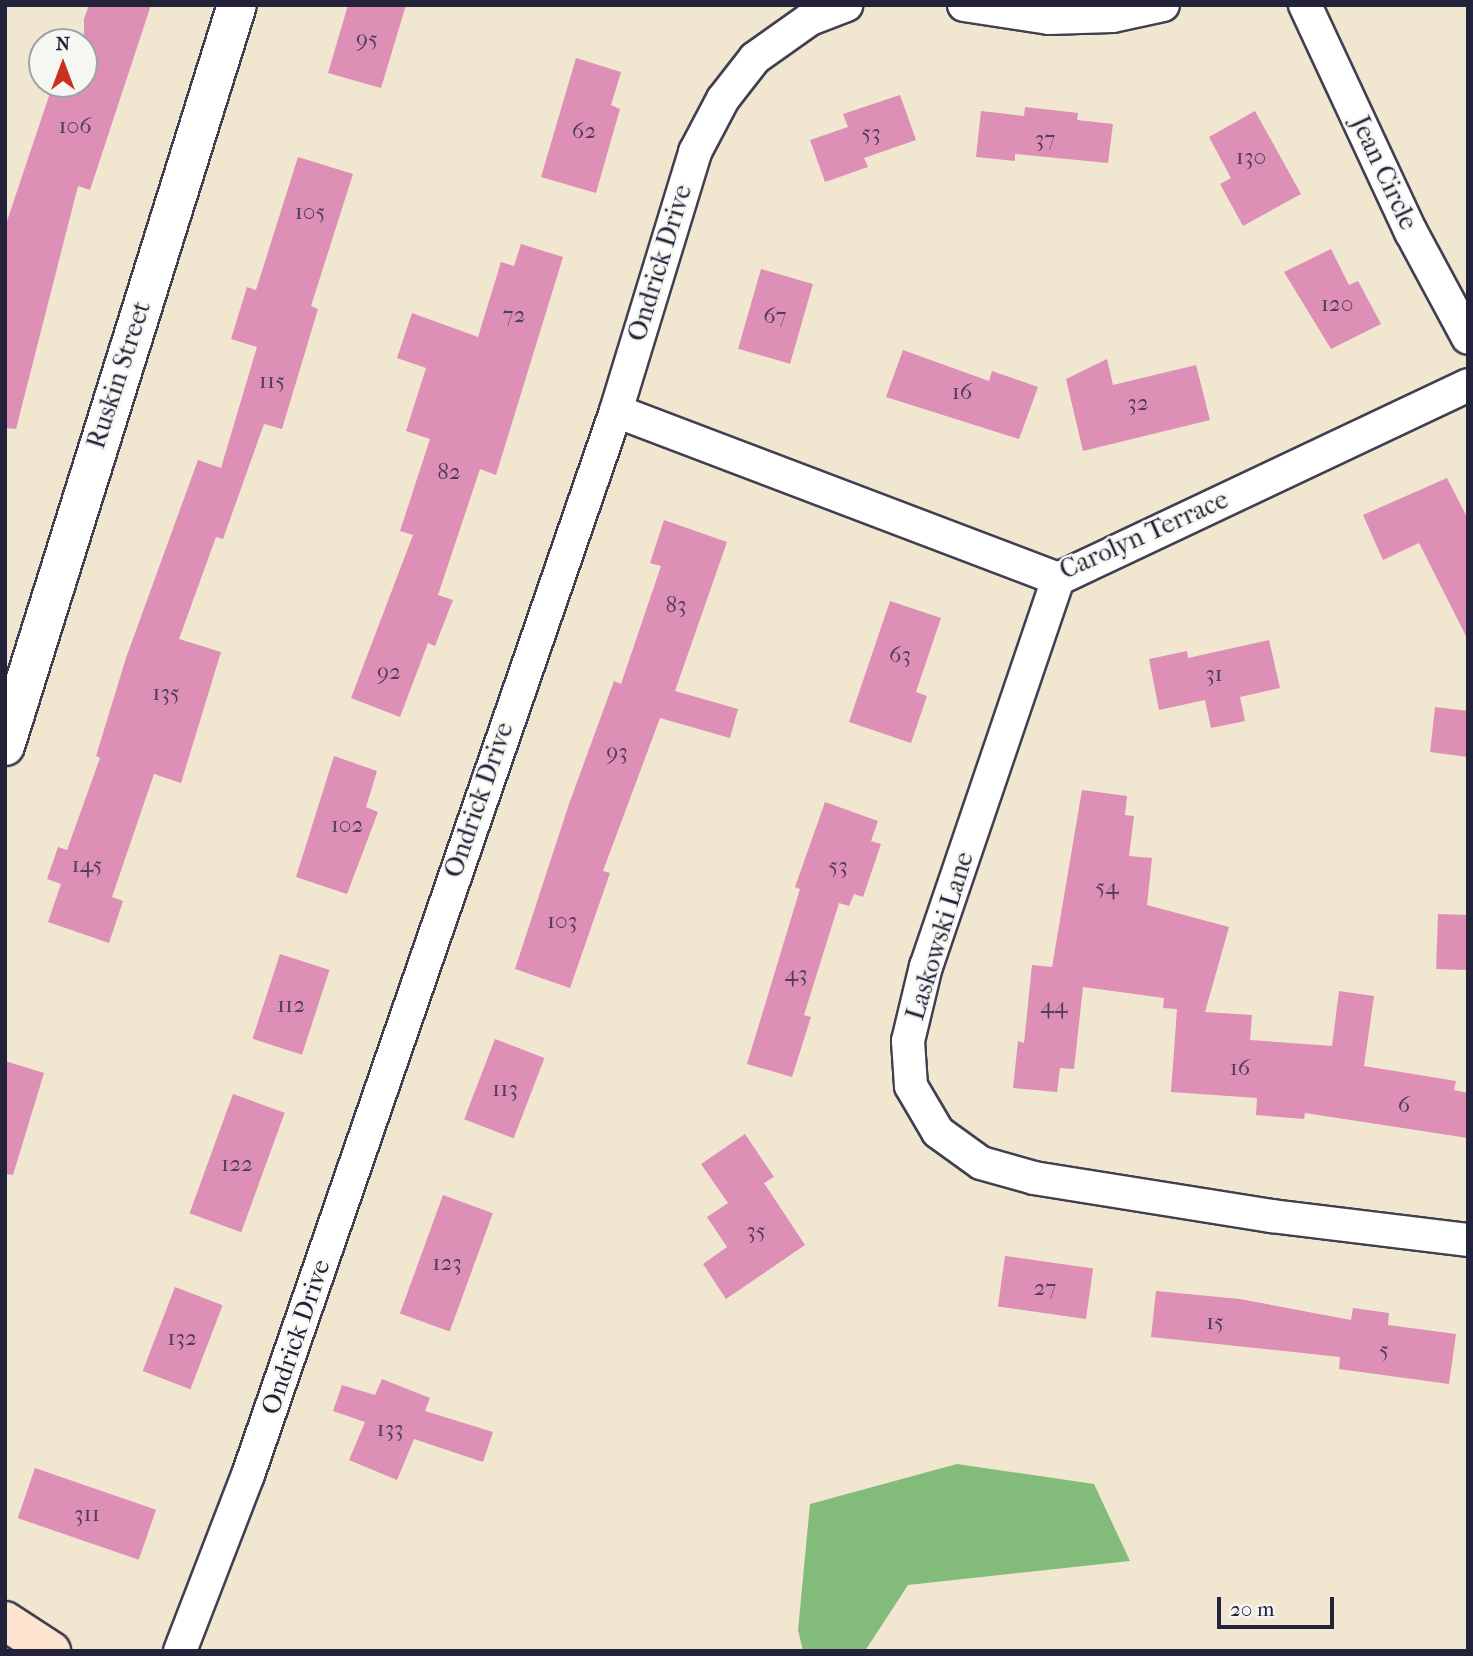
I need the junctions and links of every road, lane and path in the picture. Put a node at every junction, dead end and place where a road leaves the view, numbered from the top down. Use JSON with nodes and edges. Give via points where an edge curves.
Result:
{"nodes":[{"id":1,"x":237,"y":5,"type":"edge"},
{"id":2,"x":846,"y":5,"type":"edge"},
{"id":3,"x":964,"y":5,"type":"edge"},
{"id":4,"x":1163,"y":5,"type":"edge"},
{"id":5,"x":1305,"y":5,"type":"edge"},
{"id":6,"x":1468,"y":338,"type":"edge"},
{"id":7,"x":1468,"y":385,"type":"edge"},
{"id":8,"x":616,"y":411,"type":"junction"},
{"id":9,"x":1058,"y":579,"type":"junction"},
{"id":10,"x":5,"y":746,"type":"edge"},
{"id":11,"x":1468,"y":1240,"type":"edge"},
{"id":12,"x":5,"y":1621,"type":"edge"},
{"id":13,"x":51,"y":1651,"type":"edge"},
{"id":14,"x":180,"y":1651,"type":"edge"}],
"edges":[{"from":1,"to":10,"type":"street","name":"Ruskin Street"},
{"from":2,"to":8,"type":"street","name":"Ondrick Drive","via":[[810,19],[755,58],[723,99],[695,152]]},
{"from":3,"to":4,"type":"street","via":[[1049,18],[1112,16]]},
{"from":5,"to":6,"type":"street","name":"Jean Circle","via":[[1411,232]]},
{"from":7,"to":9,"type":"street","name":"Carolyn Terrace"},
{"from":8,"to":9,"type":"street","name":"Carolyn Terrace"},
{"from":8,"to":14,"type":"street","name":"Ondrick Drive","via":[[248,1475]]},
{"from":9,"to":11,"type":"street","name":"Laskowski Lane","via":[[926,966],[908,1041],[911,1086],[938,1132],[981,1163],[1034,1178],[1272,1216]]},
{"from":12,"to":13,"type":"main road"}]}
